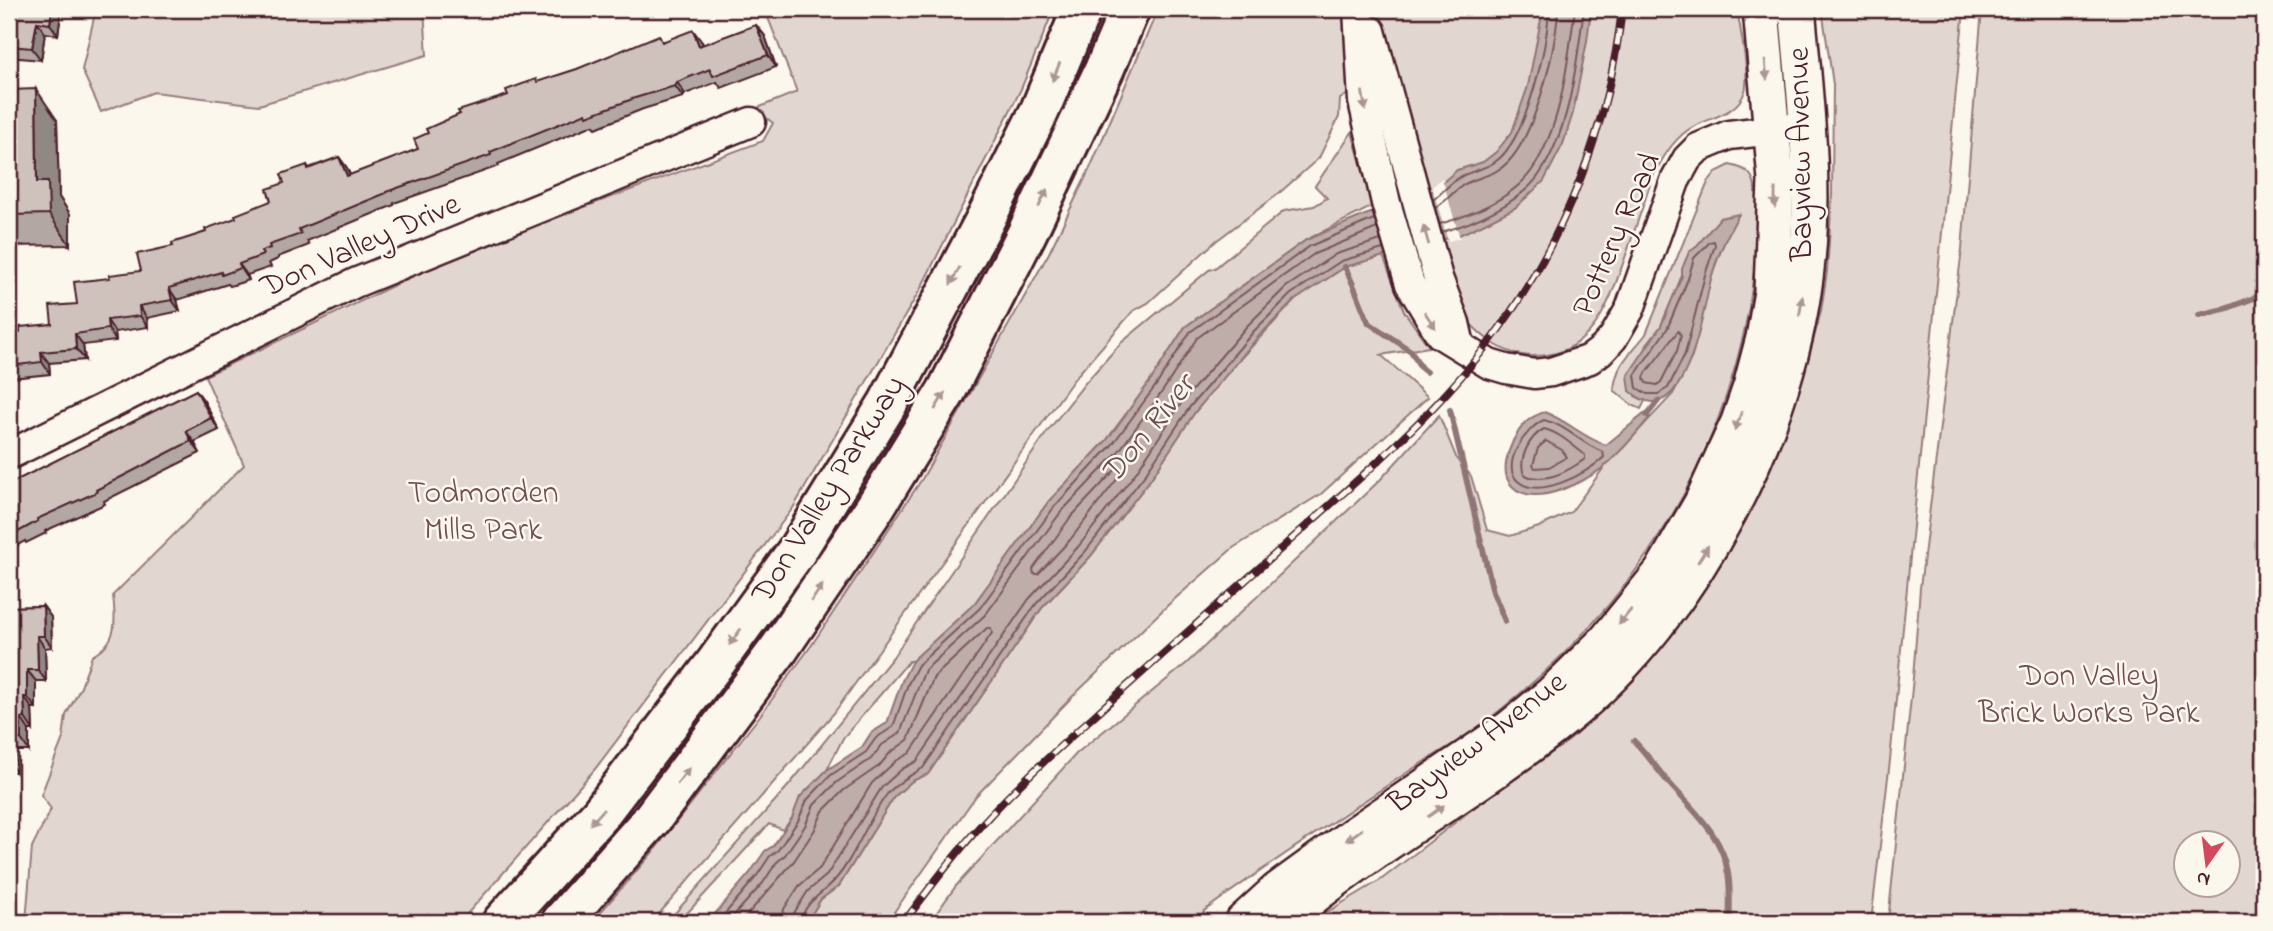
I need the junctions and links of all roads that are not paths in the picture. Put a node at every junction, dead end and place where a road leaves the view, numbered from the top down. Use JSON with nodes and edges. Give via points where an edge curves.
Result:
{"nodes":[{"id":1,"x":1082,"y":9,"type":"edge"},
{"id":2,"x":1130,"y":9,"type":"edge"},
{"id":3,"x":1358,"y":9,"type":"edge"},
{"id":4,"x":1365,"y":9,"type":"edge"},
{"id":5,"x":1760,"y":9,"type":"edge"},
{"id":6,"x":1793,"y":9,"type":"edge"},
{"id":7,"x":751,"y":122,"type":"dead end"},
{"id":8,"x":1807,"y":126,"type":"junction"},
{"id":9,"x":1771,"y":130,"type":"junction"},
{"id":10,"x":1460,"y":345,"type":"junction"},
{"id":11,"x":9,"y":455,"type":"edge"},
{"id":12,"x":502,"y":922,"type":"edge"},
{"id":13,"x":561,"y":922,"type":"edge"},
{"id":14,"x":1243,"y":922,"type":"edge"},
{"id":15,"x":1282,"y":922,"type":"edge"}],
"edges":[{"from":1,"to":12,"type":"highway","name":"Don Valley Parkway","one_way":true,"via":[[1040,110],[986,218],[888,403],[796,552],[600,814]]},
{"from":13,"to":2,"type":"highway","name":"Don Valley Parkway","one_way":true,"via":[[651,820],[779,649],[874,509],[946,391]]},
{"from":3,"to":10,"type":"street","name":"Pottery Road","one_way":true,"via":[[1363,101],[1410,284],[1440,334]]},
{"from":10,"to":4,"type":"street","one_way":true},
{"from":5,"to":9,"type":"main road","name":"Bayview Avenue","one_way":true},
{"from":6,"to":8,"type":"main road","name":"Bayview Avenue","via":[[1798,18]]},
{"from":7,"to":11,"type":"street","name":"Don Valley Drive","via":[[355,283]]},
{"from":8,"to":9,"type":"street","name":"Pottery Road"},
{"from":15,"to":8,"type":"main road","name":"Bayview Avenue","one_way":true,"via":[[1569,715],[1628,658],[1678,594],[1732,508],[1786,372],[1808,258]]},
{"from":9,"to":10,"type":"street","name":"Pottery Road","via":[[1713,140],[1687,159],[1626,316],[1613,338],[1590,359],[1551,372],[1524,373],[1489,364]]},
{"from":9,"to":14,"type":"main road","name":"Bayview Avenue","one_way":true,"via":[[1775,227],[1772,292],[1763,338],[1739,422],[1702,503],[1662,572],[1606,641],[1552,694],[1277,891]]}]}
